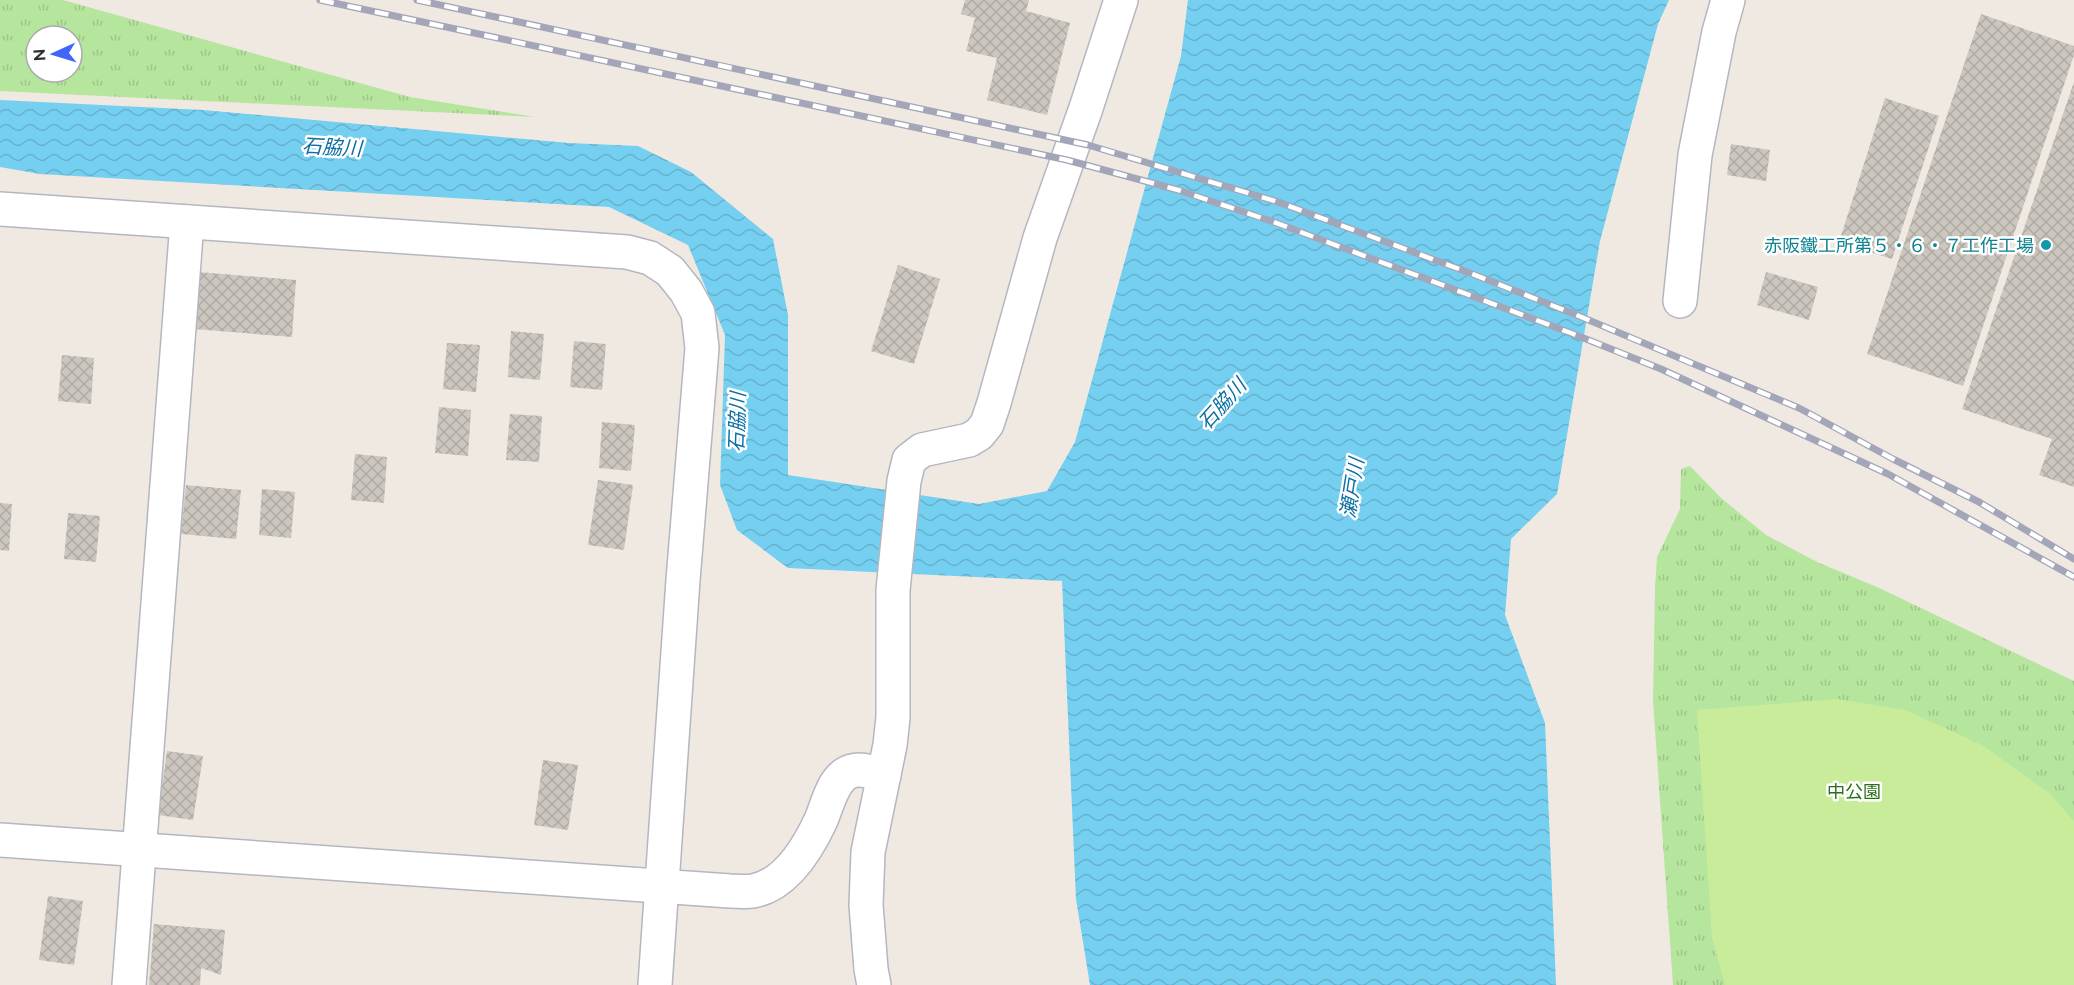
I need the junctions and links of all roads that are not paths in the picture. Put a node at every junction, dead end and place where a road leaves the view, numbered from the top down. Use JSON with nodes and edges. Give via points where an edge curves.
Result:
{"nodes":[{"id":1,"x":1121,"y":0,"type":"edge"},
{"id":2,"x":1728,"y":0,"type":"edge"},
{"id":3,"x":0,"y":209,"type":"edge"},
{"id":4,"x":187,"y":222,"type":"junction"},
{"id":5,"x":1680,"y":301,"type":"dead end"},
{"id":6,"x":884,"y":775,"type":"junction"},
{"id":7,"x":0,"y":840,"type":"edge"},
{"id":8,"x":139,"y":850,"type":"junction"},
{"id":9,"x":662,"y":886,"type":"junction"},
{"id":10,"x":129,"y":985,"type":"edge"},
{"id":11,"x":655,"y":985,"type":"edge"},
{"id":12,"x":874,"y":985,"type":"edge"}],
"edges":[{"from":1,"to":6,"type":"street","via":[[1040,238],[987,424],[969,440],[922,450],[909,460],[893,590],[893,718]]},
{"from":2,"to":5,"type":"street","via":[[1695,154]]},
{"from":3,"to":4,"type":"street"},
{"from":4,"to":8,"type":"street"},
{"from":4,"to":9,"type":"street","via":[[627,252],[650,258],[670,271],[686,291],[698,313],[702,348]]},
{"from":6,"to":9,"type":"street","via":[[862,770],[841,777],[804,851],[774,883],[753,891]]},
{"from":6,"to":12,"type":"street","via":[[868,852],[866,895]]},
{"from":7,"to":8,"type":"street"},
{"from":8,"to":9,"type":"street"},
{"from":8,"to":10,"type":"street"},
{"from":9,"to":11,"type":"street"}]}
